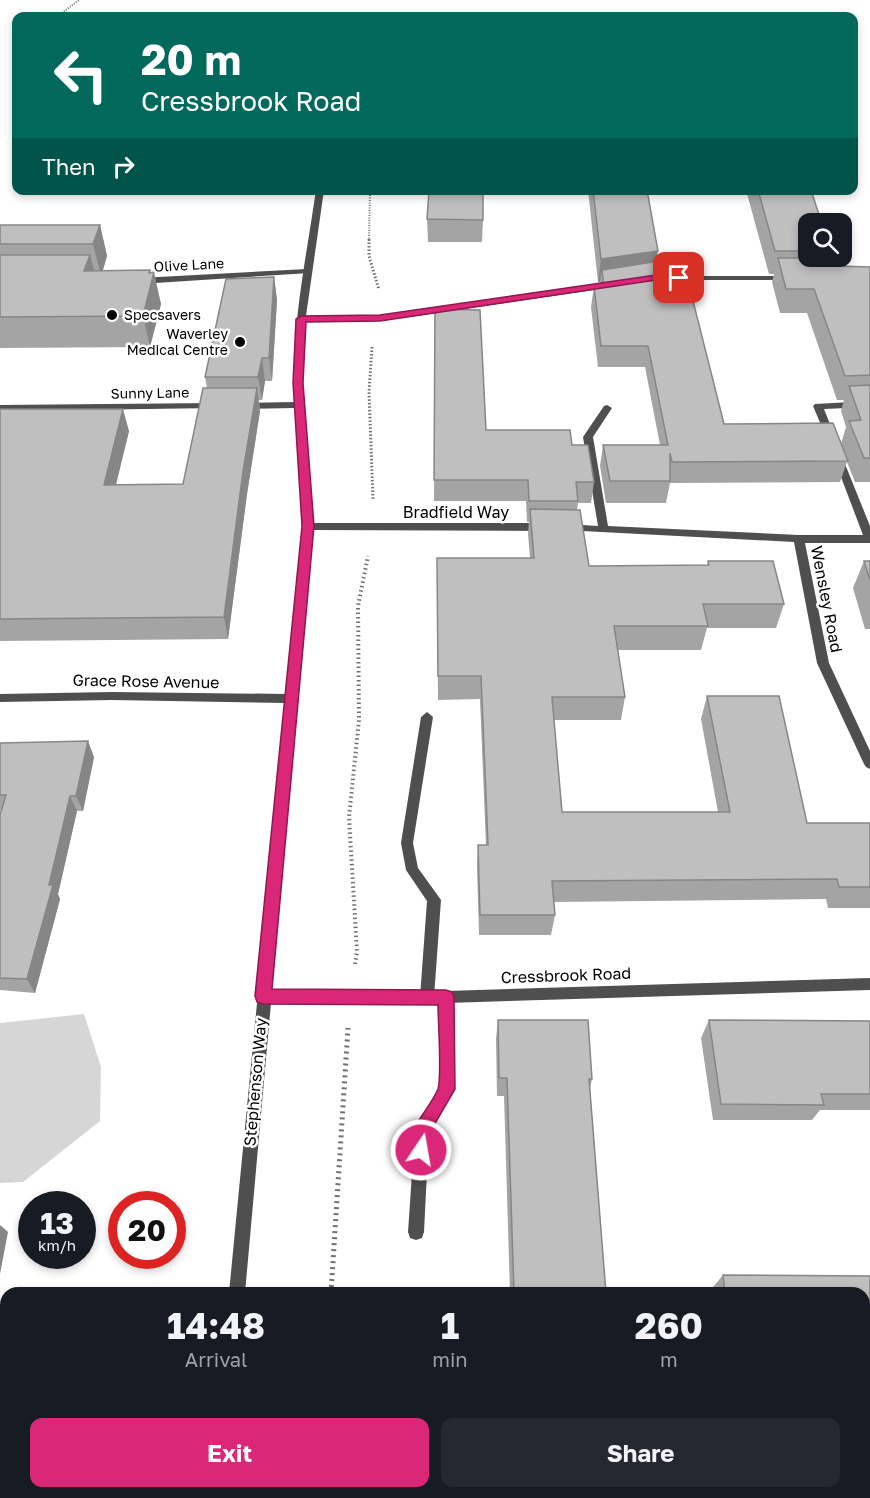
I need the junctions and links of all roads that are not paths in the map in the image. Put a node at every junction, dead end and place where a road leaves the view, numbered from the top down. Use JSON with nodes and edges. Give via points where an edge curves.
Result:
{"nodes":[{"id":1,"x":319,"y":195,"type":"edge"},
{"id":2,"x":307,"y":271,"type":"junction"},
{"id":3,"x":656,"y":278,"type":"edge"},
{"id":4,"x":798,"y":278,"type":"edge"},
{"id":5,"x":127,"y":281,"type":"edge"},
{"id":6,"x":620,"y":283,"type":"edge"},
{"id":7,"x":301,"y":319,"type":"junction"},
{"id":8,"x":870,"y":404,"type":"edge"},
{"id":9,"x":300,"y":405,"type":"junction"},
{"id":10,"x":0,"y":408,"type":"edge"},
{"id":11,"x":607,"y":408,"type":"dead end"},
{"id":12,"x":308,"y":526,"type":"junction"},
{"id":13,"x":603,"y":528,"type":"junction"},
{"id":14,"x":799,"y":539,"type":"junction"},
{"id":15,"x":870,"y":539,"type":"edge"},
{"id":16,"x":0,"y":698,"type":"edge"},
{"id":17,"x":292,"y":699,"type":"junction"},
{"id":18,"x":427,"y":717,"type":"dead end"},
{"id":19,"x":870,"y":764,"type":"edge"},
{"id":20,"x":870,"y":984,"type":"edge"},
{"id":21,"x":263,"y":996,"type":"junction"},
{"id":22,"x":427,"y":997,"type":"junction"},
{"id":23,"x":446,"y":997,"type":"junction"},
{"id":24,"x":416,"y":1232,"type":"dead end"},
{"id":25,"x":238,"y":1287,"type":"edge"}],
"edges":[{"from":1,"to":2,"type":"street","name":"Stephenson Way"},
{"from":2,"to":5,"type":"street","name":"Olive Lane"},
{"from":2,"to":7,"type":"street","name":"Stephenson Way"},
{"from":3,"to":4,"type":"street"},
{"from":6,"to":7,"type":"street","via":[[380,318]]},
{"from":7,"to":9,"type":"street","name":"Stephenson Way"},
{"from":8,"to":15,"type":"street","name":"Bradfield Way","via":[[818,406]]},
{"from":9,"to":10,"type":"street","name":"Sunny Lane"},
{"from":9,"to":12,"type":"street","name":"Stephenson Way"},
{"from":11,"to":13,"type":"street","via":[[588,437]]},
{"from":12,"to":13,"type":"street","name":"Bradfield Way"},
{"from":12,"to":17,"type":"street","name":"Stephenson Way"},
{"from":13,"to":14,"type":"street","name":"Bradfield Way"},
{"from":14,"to":15,"type":"street","name":"Bradfield Way"},
{"from":14,"to":19,"type":"street","name":"Wensley Road","via":[[823,663]]},
{"from":16,"to":17,"type":"street","name":"Grace Rose Avenue"},
{"from":17,"to":21,"type":"street","name":"Stephenson Way"},
{"from":18,"to":22,"type":"street","via":[[406,843],[412,870],[434,900]]},
{"from":20,"to":23,"type":"street","name":"Cressbrook Road"},
{"from":21,"to":22,"type":"street","name":"Cressbrook Road"},
{"from":21,"to":25,"type":"street","name":"Stephenson Way"},
{"from":22,"to":23,"type":"street","name":"Cressbrook Road"},
{"from":23,"to":24,"type":"street","via":[[446,1089],[422,1130]]}]}
